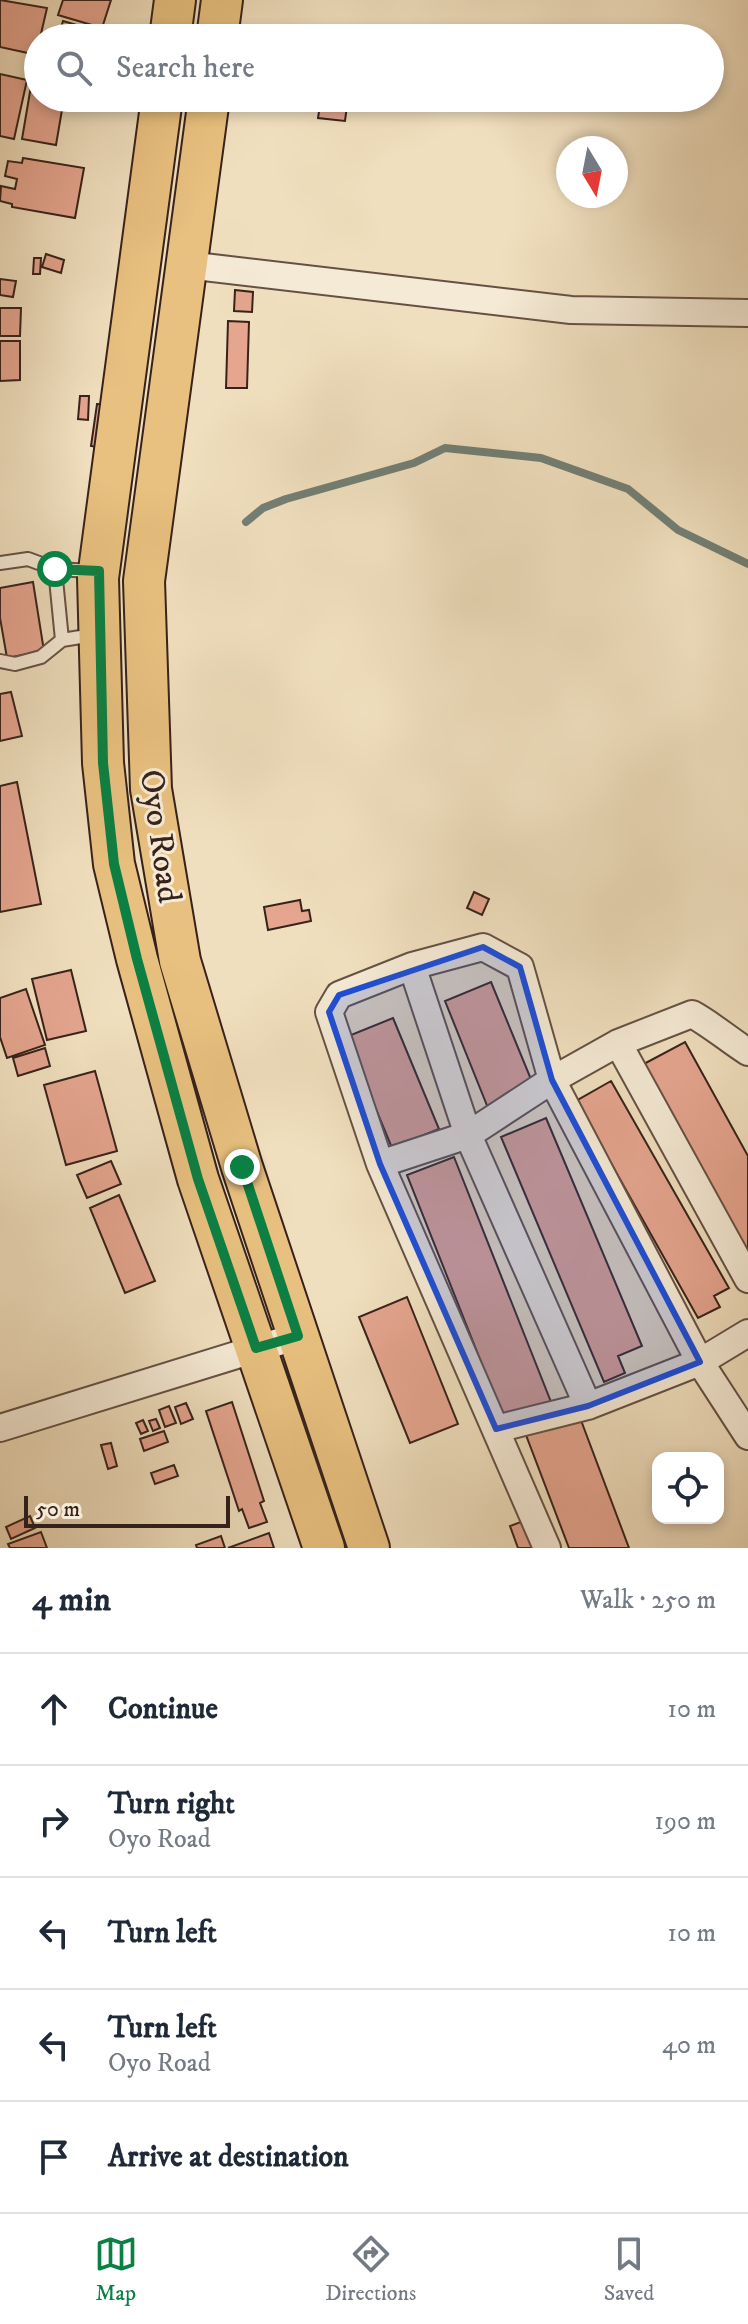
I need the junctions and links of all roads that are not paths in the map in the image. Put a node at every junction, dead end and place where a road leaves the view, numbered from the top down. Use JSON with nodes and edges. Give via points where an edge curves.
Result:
{"nodes":[{"id":1,"x":175,"y":0,"type":"edge"},
{"id":2,"x":222,"y":0,"type":"edge"},
{"id":3,"x":172,"y":24,"type":"edge"},
{"id":4,"x":219,"y":24,"type":"edge"},
{"id":5,"x":160,"y":112,"type":"edge"},
{"id":6,"x":207,"y":112,"type":"edge"},
{"id":7,"x":187,"y":265,"type":"junction"},
{"id":8,"x":748,"y":313,"type":"edge"},
{"id":9,"x":0,"y":563,"type":"edge"},
{"id":10,"x":55,"y":569,"type":"junction"},
{"id":11,"x":99,"y":571,"type":"junction"},
{"id":12,"x":81,"y":637,"type":"junction"},
{"id":13,"x":0,"y":661,"type":"edge"},
{"id":14,"x":412,"y":966,"type":"junction"},
{"id":15,"x":618,"y":1043,"type":"junction"},
{"id":16,"x":748,"y":1052,"type":"edge"},
{"id":17,"x":552,"y":1080,"type":"junction"},
{"id":18,"x":468,"y":1135,"type":"junction"},
{"id":19,"x":380,"y":1164,"type":"junction"},
{"id":20,"x":748,"y":1279,"type":"edge"},
{"id":21,"x":748,"y":1333,"type":"edge"},
{"id":22,"x":298,"y":1336,"type":"junction"},
{"id":23,"x":256,"y":1348,"type":"junction"},
{"id":24,"x":700,"y":1362,"type":"junction"},
{"id":25,"x":588,"y":1406,"type":"junction"},
{"id":26,"x":0,"y":1428,"type":"edge"},
{"id":27,"x":496,"y":1429,"type":"junction"},
{"id":28,"x":748,"y":1436,"type":"edge"},
{"id":29,"x":324,"y":1548,"type":"edge"},
{"id":30,"x":369,"y":1548,"type":"edge"},
{"id":31,"x":547,"y":1548,"type":"edge"}],
"edges":[{"from":1,"to":3,"type":"main road"},
{"from":2,"to":4,"type":"main road"},
{"from":5,"to":11,"type":"main road","name":"Oyo Road"},
{"from":6,"to":7,"type":"main road","name":"Oyo Road"},
{"from":7,"to":8,"type":"street","via":[[571,310]]},
{"from":7,"to":22,"type":"main road","name":"Oyo Road","via":[[144,581],[151,789],[180,961]]},
{"from":9,"to":10,"type":"lane","via":[[28,559]]},
{"from":10,"to":11,"type":"lane"},
{"from":10,"to":12,"type":"lane"},
{"from":11,"to":12,"type":"main road","name":"Oyo Road"},
{"from":12,"to":13,"type":"lane","via":[[41,657],[15,664]]},
{"from":12,"to":23,"type":"main road","name":"Oyo Road","via":[[114,864],[137,959],[198,1179]]},
{"from":14,"to":17,"type":"street","via":[[483,947],[520,967]]},
{"from":14,"to":18,"type":"street"},
{"from":14,"to":19,"type":"street","via":[[339,995],[329,1012]]},
{"from":15,"to":16,"type":"street","via":[[692,1014]]},
{"from":15,"to":17,"type":"street"},
{"from":15,"to":20,"type":"street"},
{"from":17,"to":18,"type":"street"},
{"from":17,"to":24,"type":"street"},
{"from":18,"to":19,"type":"street"},
{"from":18,"to":25,"type":"street"},
{"from":19,"to":27,"type":"street"},
{"from":21,"to":24,"type":"street"},
{"from":22,"to":23,"type":"street"},
{"from":22,"to":30,"type":"main road","name":"Oyo Road"},
{"from":23,"to":26,"type":"street"},
{"from":23,"to":29,"type":"main road","name":"Oyo Road"},
{"from":24,"to":25,"type":"street"},
{"from":24,"to":28,"type":"street"},
{"from":25,"to":27,"type":"street"},
{"from":27,"to":31,"type":"street"}]}
